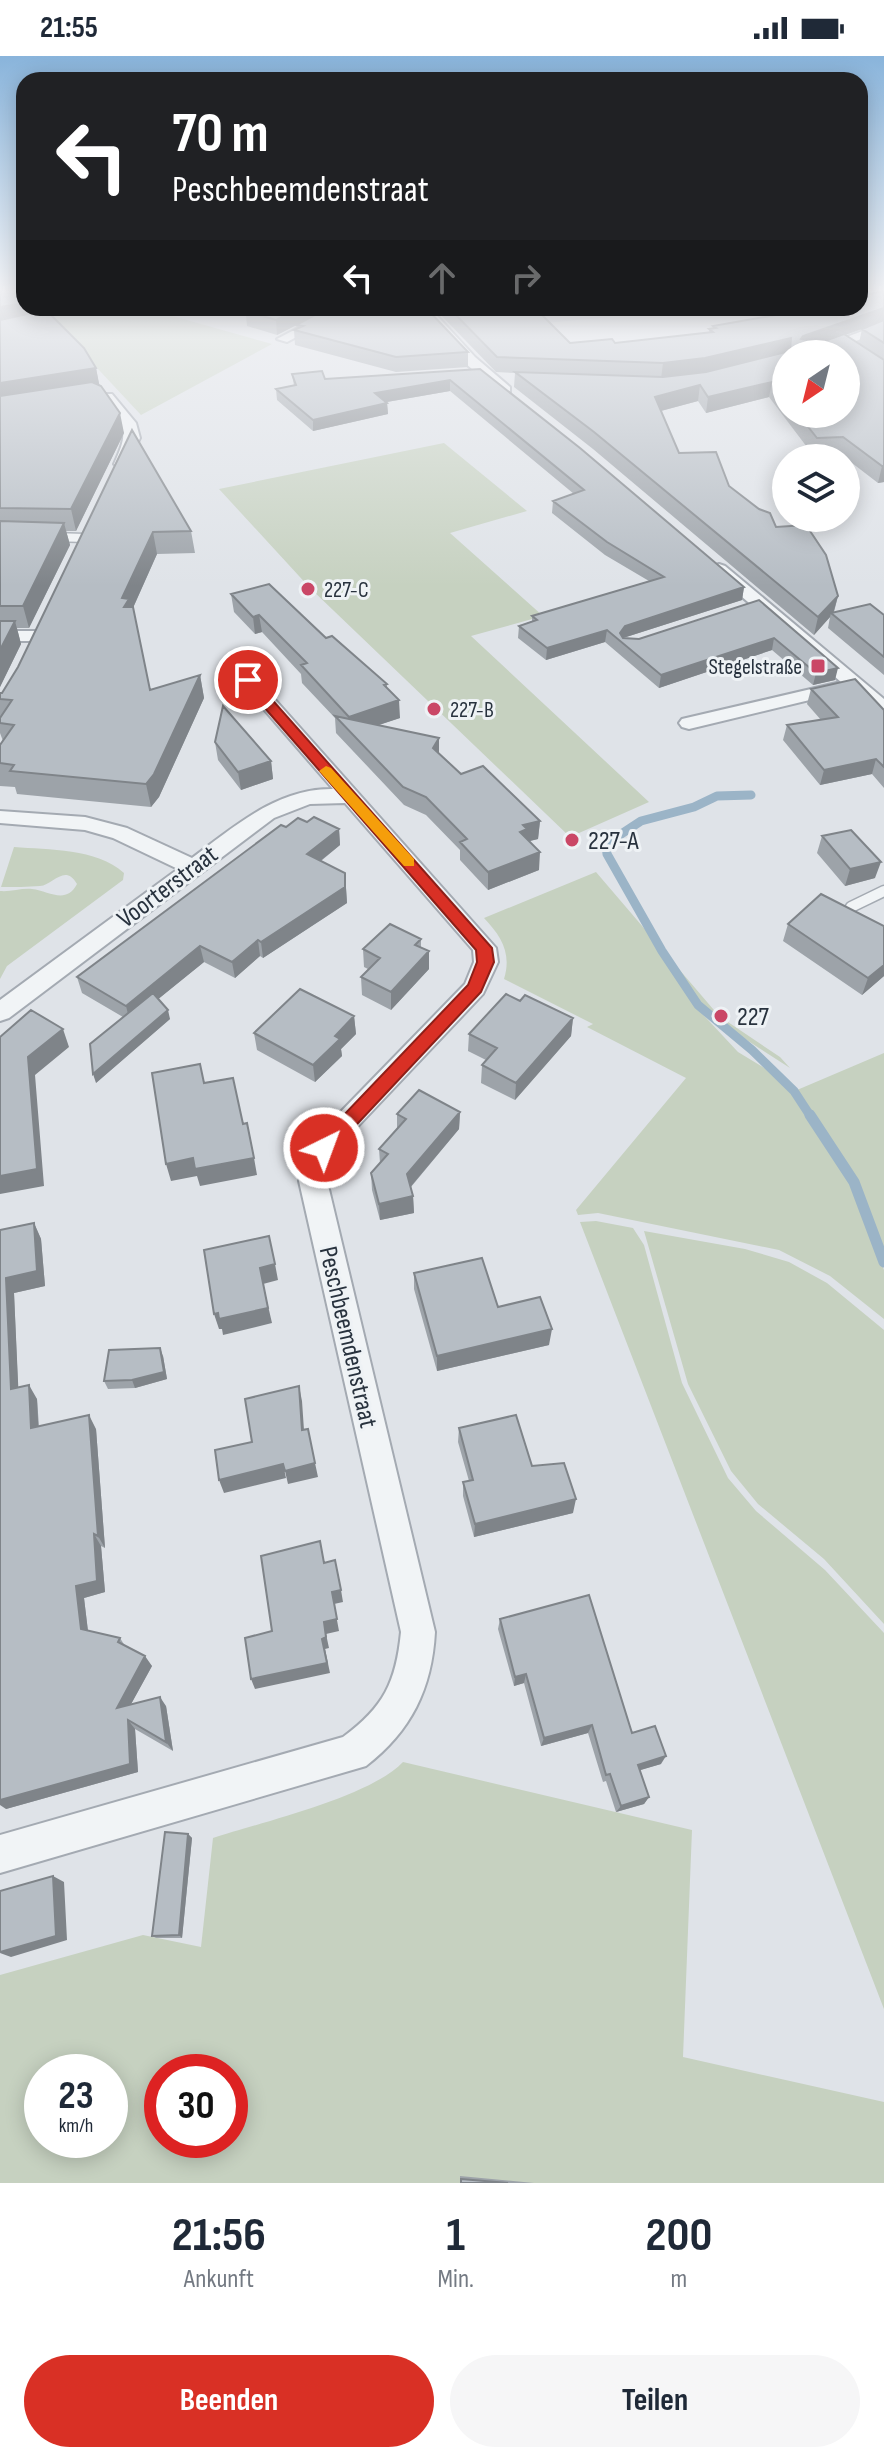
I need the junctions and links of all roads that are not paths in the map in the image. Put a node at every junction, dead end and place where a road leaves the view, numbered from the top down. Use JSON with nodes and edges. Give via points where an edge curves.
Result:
{"nodes":[{"id":1,"x":498,"y":387,"type":"edge"},
{"id":2,"x":515,"y":398,"type":"edge"},
{"id":3,"x":59,"y":400,"type":"edge"},
{"id":4,"x":115,"y":475,"type":"edge"},
{"id":5,"x":39,"y":537,"type":"edge"},
{"id":6,"x":85,"y":539,"type":"edge"},
{"id":7,"x":701,"y":554,"type":"edge"},
{"id":8,"x":0,"y":636,"type":"edge"},
{"id":9,"x":39,"y":636,"type":"edge"},
{"id":10,"x":248,"y":680,"type":"dead end"},
{"id":11,"x":856,"y":684,"type":"junction"},
{"id":12,"x":884,"y":709,"type":"edge"},
{"id":13,"x":689,"y":723,"type":"dead end"},
{"id":14,"x":349,"y":797,"type":"junction"},
{"id":15,"x":0,"y":817,"type":"edge"},
{"id":16,"x":192,"y":867,"type":"junction"},
{"id":17,"x":884,"y":891,"type":"edge"},
{"id":18,"x":851,"y":907,"type":"edge"},
{"id":19,"x":0,"y":1012,"type":"edge"},
{"id":20,"x":0,"y":1854,"type":"edge"}],
"edges":[{"from":1,"to":2,"type":"street"},
{"from":3,"to":4,"type":"street","via":[[107,397],[129,423],[133,438]]},
{"from":5,"to":6,"type":"lane"},
{"from":7,"to":11,"type":"street","via":[[752,606]]},
{"from":8,"to":9,"type":"street"},
{"from":10,"to":14,"type":"street","name":"Peschbeemdenstraat"},
{"from":11,"to":12,"type":"street"},
{"from":11,"to":13,"type":"street"},
{"from":14,"to":16,"type":"street","name":"Voorterstraat","via":[[307,796],[267,813]]},
{"from":14,"to":20,"type":"street","name":"Peschbeemdenstraat","via":[[473,932],[486,962],[475,988],[324,1148],[313,1181],[418,1632],[413,1678],[389,1722],[353,1753]]},
{"from":15,"to":16,"type":"street","via":[[85,824],[120,833]]},
{"from":16,"to":19,"type":"street","name":"Voorterstraat"},
{"from":17,"to":18,"type":"lane"}]}
